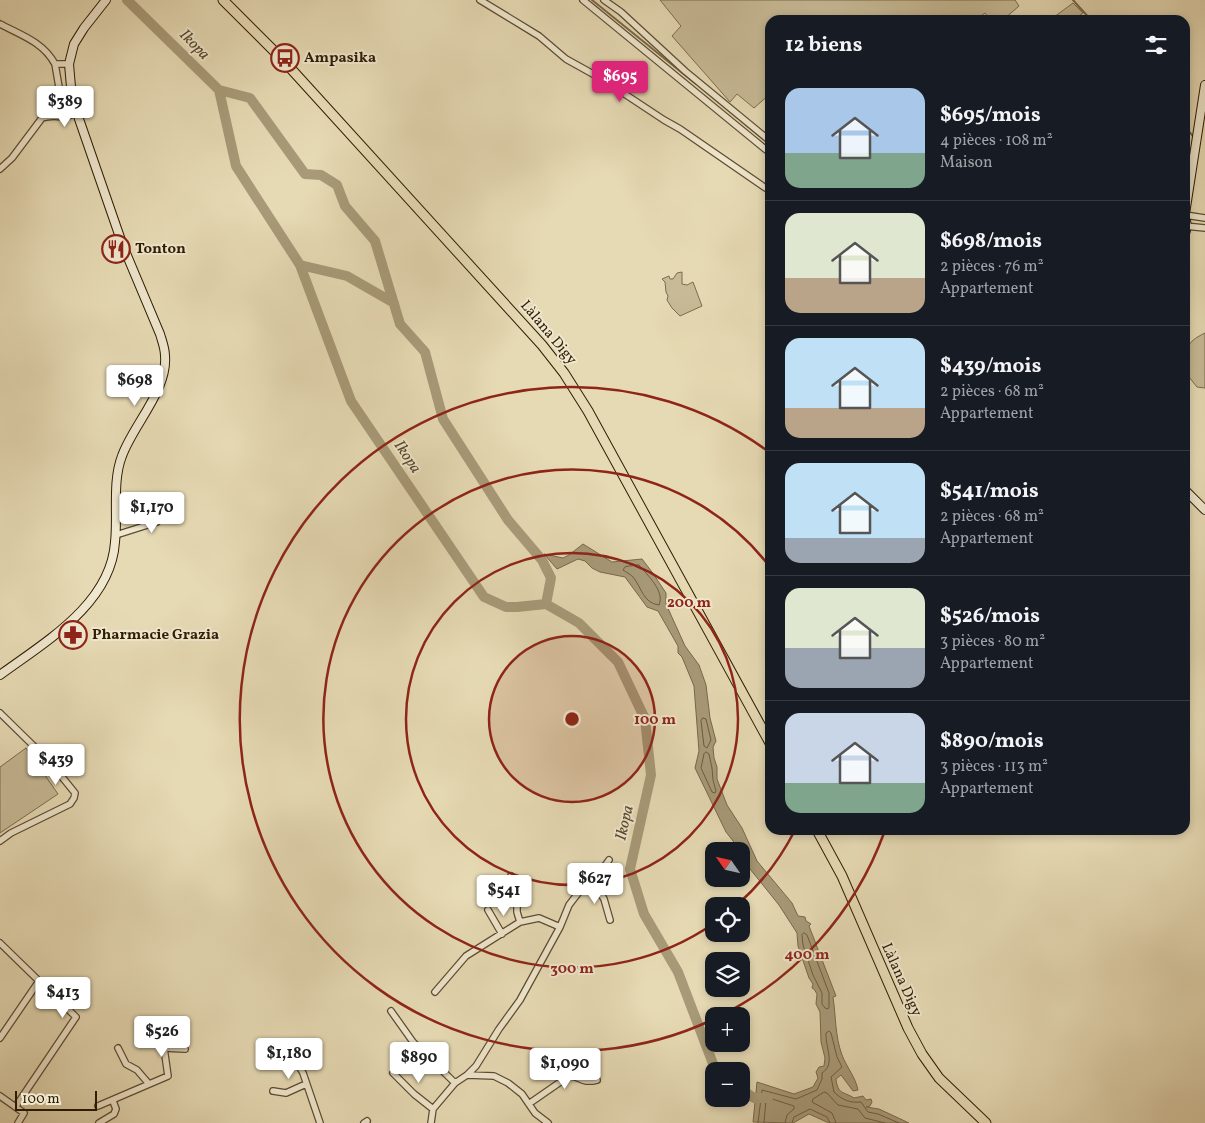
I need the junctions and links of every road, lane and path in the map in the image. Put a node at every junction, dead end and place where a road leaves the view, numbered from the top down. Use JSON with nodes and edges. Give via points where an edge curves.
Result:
{"nodes":[{"id":1,"x":106,"y":0,"type":"edge"},
{"id":2,"x":223,"y":0,"type":"edge"},
{"id":3,"x":480,"y":0,"type":"edge"},
{"id":4,"x":583,"y":0,"type":"edge"},
{"id":5,"x":604,"y":0,"type":"edge"},
{"id":6,"x":0,"y":24,"type":"edge"},
{"id":7,"x":55,"y":64,"type":"junction"},
{"id":8,"x":69,"y":64,"type":"junction"},
{"id":9,"x":1205,"y":85,"type":"edge"},
{"id":10,"x":76,"y":112,"type":"junction"},
{"id":11,"x":42,"y":118,"type":"junction"},
{"id":12,"x":765,"y":138,"type":"edge"},
{"id":13,"x":765,"y":149,"type":"edge"},
{"id":14,"x":0,"y":169,"type":"edge"},
{"id":15,"x":1190,"y":182,"type":"edge"},
{"id":16,"x":765,"y":188,"type":"edge"},
{"id":17,"x":1190,"y":216,"type":"edge"},
{"id":18,"x":1205,"y":218,"type":"edge"},
{"id":19,"x":1205,"y":228,"type":"edge"},
{"id":20,"x":1190,"y":229,"type":"edge"},
{"id":21,"x":1190,"y":495,"type":"edge"},
{"id":22,"x":170,"y":505,"type":"dead end"},
{"id":23,"x":1205,"y":510,"type":"edge"},
{"id":24,"x":116,"y":534,"type":"junction"},
{"id":25,"x":0,"y":675,"type":"edge"},
{"id":26,"x":0,"y":713,"type":"edge"},
{"id":27,"x":765,"y":734,"type":"edge"},
{"id":28,"x":820,"y":835,"type":"edge"},
{"id":29,"x":0,"y":841,"type":"edge"},
{"id":30,"x":609,"y":860,"type":"dead end"},
{"id":31,"x":511,"y":876,"type":"dead end"},
{"id":32,"x":593,"y":882,"type":"junction"},
{"id":33,"x":488,"y":910,"type":"dead end"},
{"id":34,"x":610,"y":920,"type":"dead end"},
{"id":35,"x":520,"y":922,"type":"junction"},
{"id":36,"x":560,"y":927,"type":"junction"},
{"id":37,"x":502,"y":934,"type":"junction"},
{"id":38,"x":1,"y":947,"type":"edge"},
{"id":39,"x":39,"y":981,"type":"junction"},
{"id":40,"x":436,"y":992,"type":"dead end"},
{"id":41,"x":391,"y":1011,"type":"dead end"},
{"id":42,"x":0,"y":1038,"type":"edge"},
{"id":43,"x":156,"y":1038,"type":"dead end"},
{"id":44,"x":118,"y":1048,"type":"dead end"},
{"id":45,"x":164,"y":1048,"type":"junction"},
{"id":46,"x":185,"y":1049,"type":"dead end"},
{"id":47,"x":295,"y":1058,"type":"dead end"},
{"id":48,"x":393,"y":1073,"type":"dead end"},
{"id":49,"x":467,"y":1076,"type":"junction"},
{"id":50,"x":596,"y":1080,"type":"dead end"},
{"id":51,"x":455,"y":1083,"type":"junction"},
{"id":52,"x":149,"y":1084,"type":"junction"},
{"id":53,"x":306,"y":1084,"type":"junction"},
{"id":54,"x":273,"y":1091,"type":"dead end"},
{"id":55,"x":0,"y":1096,"type":"edge"},
{"id":56,"x":113,"y":1101,"type":"junction"},
{"id":57,"x":530,"y":1103,"type":"junction"},
{"id":58,"x":16,"y":1106,"type":"junction"},
{"id":59,"x":98,"y":1106,"type":"dead end"},
{"id":60,"x":433,"y":1109,"type":"junction"},
{"id":61,"x":18,"y":1123,"type":"edge"},
{"id":62,"x":99,"y":1123,"type":"edge"},
{"id":63,"x":320,"y":1123,"type":"edge"},
{"id":64,"x":431,"y":1123,"type":"edge"},
{"id":65,"x":548,"y":1123,"type":"edge"},
{"id":66,"x":986,"y":1123,"type":"edge"}],
"edges":[{"from":1,"to":8,"type":"street","via":[[74,44]]},
{"from":2,"to":27,"type":"main road","name":"Làlana Digy","via":[[283,60],[542,344],[564,373]]},
{"from":3,"to":16,"type":"street"},
{"from":4,"to":13,"type":"street"},
{"from":5,"to":12,"type":"street"},
{"from":6,"to":7,"type":"street","via":[[42,47]]},
{"from":7,"to":8,"type":"street"},
{"from":7,"to":11,"type":"street","via":[[59,87]]},
{"from":8,"to":10,"type":"street"},
{"from":9,"to":15,"type":"street"},
{"from":10,"to":11,"type":"street","via":[[68,117]]},
{"from":10,"to":24,"type":"street","via":[[123,246],[160,334],[166,358],[156,394],[121,457]]},
{"from":11,"to":14,"type":"street"},
{"from":17,"to":18,"type":"street"},
{"from":19,"to":20,"type":"street"},
{"from":21,"to":23,"type":"street"},
{"from":22,"to":24,"type":"street","via":[[157,522]]},
{"from":24,"to":25,"type":"street","via":[[114,556],[104,580],[85,606],[51,638]]},
{"from":26,"to":29,"type":"street","via":[[49,761],[74,793],[70,804]]},
{"from":28,"to":66,"type":"main road","name":"Làlana Digy","via":[[842,876],[922,1054],[939,1078]]},
{"from":30,"to":32,"type":"street"},
{"from":31,"to":35,"type":"street","via":[[517,891]]},
{"from":32,"to":34,"type":"street","via":[[604,899]]},
{"from":32,"to":36,"type":"street","via":[[569,905]]},
{"from":33,"to":37,"type":"street"},
{"from":35,"to":36,"type":"street","via":[[539,918]]},
{"from":35,"to":37,"type":"street"},
{"from":36,"to":49,"type":"street","via":[[520,1000]]},
{"from":37,"to":40,"type":"street","via":[[466,956]]},
{"from":38,"to":39,"type":"street"},
{"from":39,"to":42,"type":"street"},
{"from":39,"to":58,"type":"street","via":[[76,1017]]},
{"from":41,"to":51,"type":"street","via":[[413,1042]]},
{"from":43,"to":45,"type":"street"},
{"from":44,"to":52,"type":"street","via":[[126,1064],[138,1070]]},
{"from":45,"to":46,"type":"street"},
{"from":45,"to":52,"type":"street","via":[[168,1076]]},
{"from":47,"to":53,"type":"street"},
{"from":48,"to":60,"type":"street"},
{"from":49,"to":51,"type":"street"},
{"from":49,"to":57,"type":"street","via":[[494,1076],[508,1083]]},
{"from":50,"to":57,"type":"street","via":[[586,1082],[569,1076]]},
{"from":51,"to":60,"type":"street"},
{"from":52,"to":56,"type":"street"},
{"from":53,"to":54,"type":"street","via":[[286,1093]]},
{"from":53,"to":63,"type":"street"},
{"from":55,"to":58,"type":"street"},
{"from":56,"to":59,"type":"street"},
{"from":56,"to":62,"type":"street","via":[[114,1114]]},
{"from":57,"to":65,"type":"street"},
{"from":58,"to":61,"type":"street","via":[[24,1112]]},
{"from":60,"to":64,"type":"street"}]}
